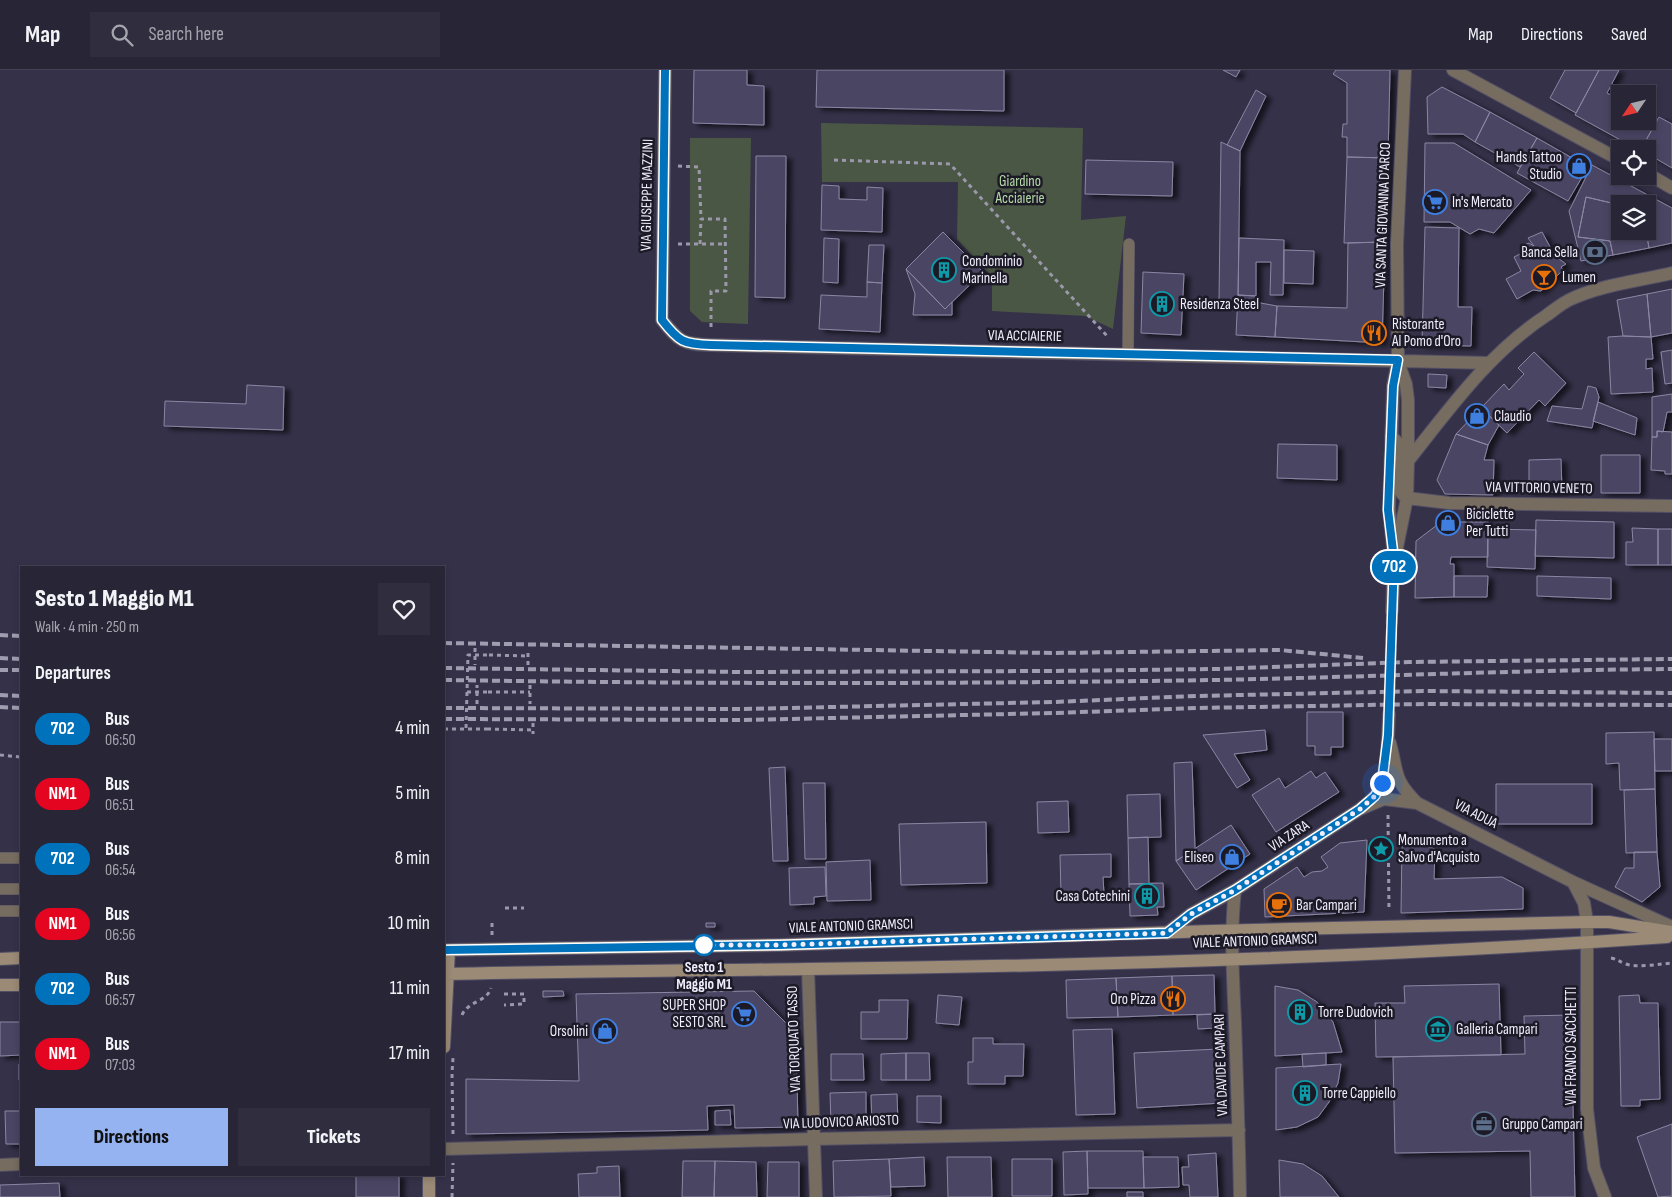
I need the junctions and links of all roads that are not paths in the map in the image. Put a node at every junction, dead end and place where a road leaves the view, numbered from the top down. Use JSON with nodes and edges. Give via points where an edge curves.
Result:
{"nodes":[{"id":1,"x":665,"y":70,"type":"edge"},
{"id":2,"x":1405,"y":70,"type":"edge"},
{"id":3,"x":1453,"y":70,"type":"edge"},
{"id":4,"x":1611,"y":155,"type":"edge"},
{"id":5,"x":1656,"y":179,"type":"edge"},
{"id":6,"x":1672,"y":188,"type":"edge"},
{"id":7,"x":1129,"y":244,"type":"dead end"},
{"id":8,"x":1672,"y":273,"type":"edge"},
{"id":9,"x":662,"y":320,"type":"joint"},
{"id":10,"x":1128,"y":355,"type":"junction"},
{"id":11,"x":1398,"y":360,"type":"junction"},
{"id":12,"x":1489,"y":363,"type":"junction"},
{"id":13,"x":1390,"y":436,"type":"junction"},
{"id":14,"x":1408,"y":461,"type":"junction"},
{"id":15,"x":1407,"y":498,"type":"junction"},
{"id":16,"x":1672,"y":506,"type":"edge"},
{"id":17,"x":1394,"y":559,"type":"junction"},
{"id":18,"x":1392,"y":611,"type":"tunnel mouth"},
{"id":19,"x":1389,"y":714,"type":"tunnel mouth"},
{"id":20,"x":1388,"y":735,"type":"junction"},
{"id":21,"x":1417,"y":803,"type":"junction"},
{"id":22,"x":1360,"y":809,"type":"junction"},
{"id":23,"x":0,"y":858,"type":"edge"},
{"id":24,"x":20,"y":858,"type":"edge"},
{"id":25,"x":1573,"y":882,"type":"junction"},
{"id":26,"x":0,"y":889,"type":"edge"},
{"id":27,"x":20,"y":889,"type":"edge"},
{"id":28,"x":1235,"y":890,"type":"junction"},
{"id":29,"x":0,"y":911,"type":"edge"},
{"id":30,"x":20,"y":911,"type":"edge"},
{"id":31,"x":1587,"y":922,"type":"junction"},
{"id":32,"x":1672,"y":927,"type":"edge"},
{"id":33,"x":1232,"y":932,"type":"junction"},
{"id":34,"x":1672,"y":932,"type":"edge"},
{"id":35,"x":1167,"y":933,"type":"junction"},
{"id":36,"x":1672,"y":936,"type":"edge"},
{"id":37,"x":1586,"y":942,"type":"junction"},
{"id":38,"x":446,"y":950,"type":"edge"},
{"id":39,"x":20,"y":958,"type":"edge"},
{"id":40,"x":0,"y":959,"type":"edge"},
{"id":41,"x":1233,"y":959,"type":"junction"},
{"id":42,"x":808,"y":969,"type":"junction"},
{"id":43,"x":446,"y":974,"type":"edge"},
{"id":44,"x":0,"y":985,"type":"edge"},
{"id":45,"x":20,"y":985,"type":"edge"},
{"id":46,"x":449,"y":1050,"type":"edge"},
{"id":47,"x":1239,"y":1130,"type":"junction"},
{"id":48,"x":814,"y":1139,"type":"junction"},
{"id":49,"x":448,"y":1149,"type":"edge"},
{"id":50,"x":0,"y":1164,"type":"edge"},
{"id":51,"x":20,"y":1164,"type":"edge"},
{"id":52,"x":429,"y":1176,"type":"edge"},
{"id":53,"x":429,"y":1197,"type":"edge"},
{"id":54,"x":816,"y":1197,"type":"edge"},
{"id":55,"x":1240,"y":1197,"type":"edge"},
{"id":56,"x":1605,"y":1197,"type":"edge"}],
"edges":[{"from":1,"to":9,"type":"street","name":"VIA GIUSEPPE MAZZINI"},
{"from":2,"to":11,"type":"street","name":"VIA SANTA GIOVANNA D'ARCO","via":[[1397,244]]},
{"from":3,"to":4,"type":"street"},
{"from":5,"to":6,"type":"street"},
{"from":7,"to":10,"type":"lane"},
{"from":8,"to":12,"type":"street","via":[[1592,291],[1568,301],[1524,330]]},
{"from":9,"to":10,"type":"street","name":"VIA ACCIAIERIE","via":[[677,339],[694,344]]},
{"from":10,"to":11,"type":"street","name":"VIA ACCIAIERIE"},
{"from":11,"to":12,"type":"street","name":"VIA ACCIAIERIE"},
{"from":11,"to":13,"type":"street"},
{"from":11,"to":14,"type":"street","via":[[1408,400]]},
{"from":12,"to":14,"type":"street"},
{"from":13,"to":15,"type":"street","via":[[1399,449],[1397,485]]},
{"from":13,"to":17,"type":"street","via":[[1388,510]]},
{"from":14,"to":15,"type":"street"},
{"from":15,"to":16,"type":"street","name":"VIA VITTORIO VENETO","via":[[1449,503]]},
{"from":15,"to":17,"type":"street"},
{"from":17,"to":18,"type":"street"},
{"from":19,"to":20,"type":"street"},
{"from":20,"to":21,"type":"street","via":[[1395,771]]},
{"from":20,"to":22,"type":"street","via":[[1382,783],[1375,796]]},
{"from":21,"to":22,"type":"street","name":"VIA ADUA","via":[[1384,799]]},
{"from":21,"to":25,"type":"street","name":"VIA ADUA"},
{"from":22,"to":28,"type":"street","name":"VIA ZARA"},
{"from":23,"to":24,"type":"lane"},
{"from":25,"to":31,"type":"street","via":[[1584,903]]},
{"from":25,"to":32,"type":"street","name":"VIA ADUA"},
{"from":26,"to":27,"type":"lane"},
{"from":28,"to":33,"type":"street"},
{"from":28,"to":35,"type":"street","name":"VIA ZARA","via":[[1191,914]]},
{"from":29,"to":30,"type":"lane"},
{"from":31,"to":33,"type":"main road","name":"VIALE ANTONIO GRAMSCI"},
{"from":31,"to":34,"type":"main road","name":"VIALE ANTONIO GRAMSCI","via":[[1609,922]]},
{"from":31,"to":37,"type":"street","name":"VIA FRANCO SACCHETTI"},
{"from":33,"to":35,"type":"main road","name":"VIALE ANTONIO GRAMSCI"},
{"from":33,"to":41,"type":"street","name":"VIA DAVIDE CAMPARI"},
{"from":35,"to":38,"type":"main road","name":"VIALE ANTONIO GRAMSCI","via":[[779,945]]},
{"from":36,"to":37,"type":"main road","name":"VIALE ANTONIO GRAMSCI"},
{"from":37,"to":41,"type":"main road","name":"VIALE ANTONIO GRAMSCI"},
{"from":37,"to":56,"type":"street","name":"VIA FRANCO SACCHETTI","via":[[1587,1109],[1594,1168]]},
{"from":38,"to":43,"type":"main road","name":"VIALE ANTONIO GRAMSCI"},
{"from":39,"to":40,"type":"main road"},
{"from":41,"to":42,"type":"main road","name":"VIALE ANTONIO GRAMSCI"},
{"from":41,"to":47,"type":"street","name":"VIA DAVIDE CAMPARI"},
{"from":42,"to":43,"type":"main road","name":"VIALE ANTONIO GRAMSCI"},
{"from":42,"to":48,"type":"street","name":"VIA TORQUATO TASSO"},
{"from":43,"to":46,"type":"main road"},
{"from":44,"to":45,"type":"main road"},
{"from":47,"to":48,"type":"street","name":"VIA LUDOVICO ARIOSTO"},
{"from":47,"to":55,"type":"street","name":"VIA DAVIDE CAMPARI"},
{"from":48,"to":49,"type":"street","name":"VIA LUDOVICO ARIOSTO"},
{"from":48,"to":54,"type":"street","name":"VIA TORQUATO TASSO"},
{"from":50,"to":51,"type":"street"},
{"from":52,"to":53,"type":"main road"}]}
